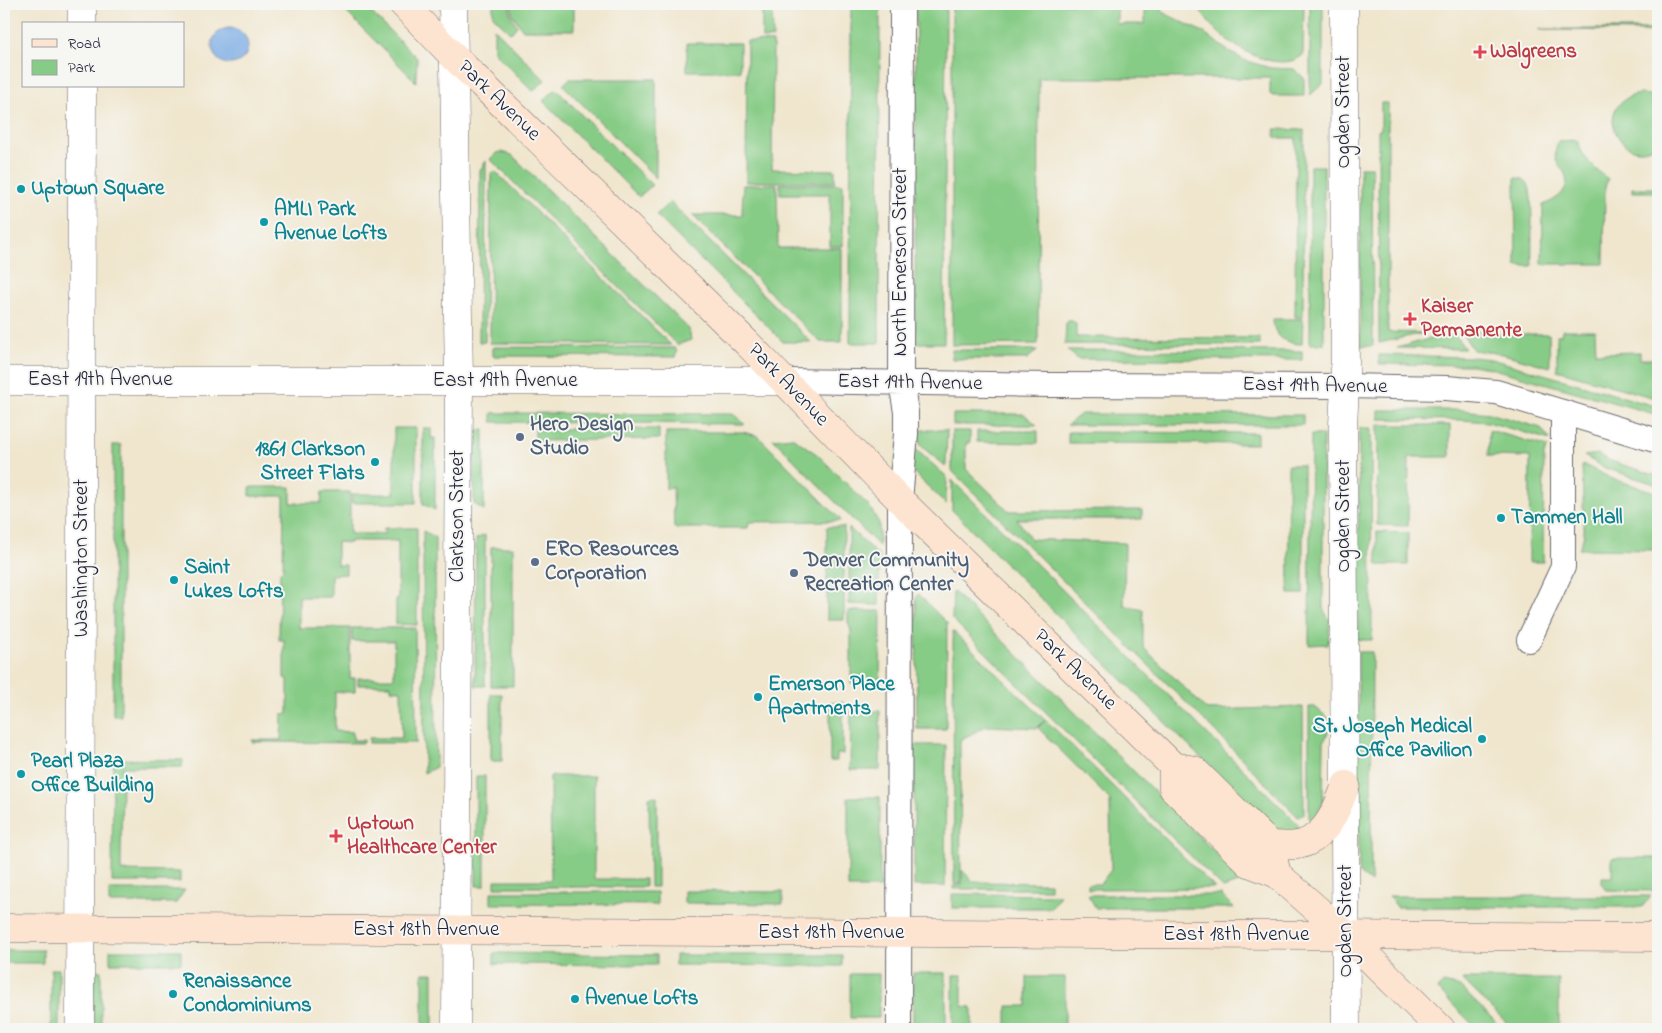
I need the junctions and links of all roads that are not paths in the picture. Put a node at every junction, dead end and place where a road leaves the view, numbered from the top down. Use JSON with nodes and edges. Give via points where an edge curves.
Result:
{"nodes":[{"id":1,"x":82,"y":4,"type":"edge"},
{"id":2,"x":403,"y":4,"type":"edge"},
{"id":3,"x":453,"y":4,"type":"edge"},
{"id":4,"x":902,"y":4,"type":"edge"},
{"id":5,"x":1344,"y":4,"type":"edge"},
{"id":6,"x":82,"y":22,"type":"edge"},
{"id":7,"x":452,"y":55,"type":"junction"},
{"id":8,"x":82,"y":88,"type":"edge"},
{"id":9,"x":4,"y":380,"type":"edge"},
{"id":10,"x":82,"y":380,"type":"junction"},
{"id":11,"x":458,"y":380,"type":"junction"},
{"id":12,"x":785,"y":381,"type":"junction"},
{"id":13,"x":901,"y":382,"type":"junction"},
{"id":14,"x":1345,"y":386,"type":"junction"},
{"id":15,"x":1563,"y":412,"type":"junction"},
{"id":16,"x":1658,"y":440,"type":"edge"},
{"id":17,"x":900,"y":500,"type":"junction"},
{"id":18,"x":1529,"y":640,"type":"dead end"},
{"id":19,"x":1174,"y":766,"type":"junction"},
{"id":20,"x":1346,"y":785,"type":"junction"},
{"id":21,"x":1270,"y":845,"type":"junction"},
{"id":22,"x":1277,"y":874,"type":"junction"},
{"id":23,"x":4,"y":928,"type":"edge"},
{"id":24,"x":80,"y":929,"type":"junction"},
{"id":25,"x":457,"y":931,"type":"junction"},
{"id":26,"x":899,"y":933,"type":"junction"},
{"id":27,"x":1346,"y":935,"type":"junction"},
{"id":28,"x":1658,"y":937,"type":"edge"},
{"id":29,"x":80,"y":1029,"type":"edge"},
{"id":30,"x":456,"y":1029,"type":"edge"},
{"id":31,"x":898,"y":1029,"type":"edge"},
{"id":32,"x":1346,"y":1029,"type":"edge"},
{"id":33,"x":1441,"y":1029,"type":"edge"}],
"edges":[{"from":1,"to":6,"type":"street"},
{"from":2,"to":7,"type":"main road","name":"Park Avenue"},
{"from":3,"to":7,"type":"street","name":"Clarkson Street"},
{"from":4,"to":13,"type":"street","name":"North Emerson Street"},
{"from":5,"to":14,"type":"street","name":"Ogden Street"},
{"from":7,"to":11,"type":"street","name":"Clarkson Street"},
{"from":7,"to":12,"type":"main road","name":"Park Avenue"},
{"from":8,"to":10,"type":"street","name":"Washington Street"},
{"from":9,"to":10,"type":"street","name":"East 19th Avenue"},
{"from":10,"to":11,"type":"street","name":"East 19th Avenue"},
{"from":10,"to":24,"type":"street","name":"Washington Street"},
{"from":11,"to":12,"type":"street","name":"East 19th Avenue"},
{"from":11,"to":25,"type":"street","name":"Clarkson Street"},
{"from":12,"to":13,"type":"street","name":"East 19th Avenue"},
{"from":12,"to":17,"type":"main road","name":"Park Avenue"},
{"from":13,"to":14,"type":"street","name":"East 19th Avenue"},
{"from":13,"to":17,"type":"street","name":"North Emerson Street","via":[[906,434]]},
{"from":14,"to":15,"type":"street","name":"East 19th Avenue","via":[[1496,392]]},
{"from":14,"to":20,"type":"street","name":"Ogden Street"},
{"from":15,"to":16,"type":"street","name":"East 19th Avenue"},
{"from":15,"to":18,"type":"street","via":[[1564,567]]},
{"from":17,"to":19,"type":"main road","name":"Park Avenue"},
{"from":17,"to":26,"type":"street","name":"North Emerson Street"},
{"from":19,"to":21,"type":"main road","name":"Park Avenue","via":[[1194,770]]},
{"from":19,"to":22,"type":"main road","via":[[1174,788],[1249,863]]},
{"from":20,"to":21,"type":"main road","via":[[1338,808],[1315,837],[1302,844]]},
{"from":20,"to":27,"type":"street","name":"Ogden Street"},
{"from":21,"to":22,"type":"main road"},
{"from":22,"to":27,"type":"main road"},
{"from":23,"to":24,"type":"main road","name":"East 18th Avenue"},
{"from":24,"to":25,"type":"main road","name":"East 18th Avenue"},
{"from":24,"to":29,"type":"street","name":"Washington Street"},
{"from":25,"to":26,"type":"main road","name":"East 18th Avenue"},
{"from":25,"to":30,"type":"street","name":"Clarkson Street"},
{"from":26,"to":27,"type":"main road","name":"East 18th Avenue"},
{"from":26,"to":31,"type":"street","name":"North Emerson Street"},
{"from":27,"to":28,"type":"main road","name":"East 18th Avenue"},
{"from":27,"to":32,"type":"street","name":"Ogden Street"},
{"from":27,"to":33,"type":"main road"}]}
